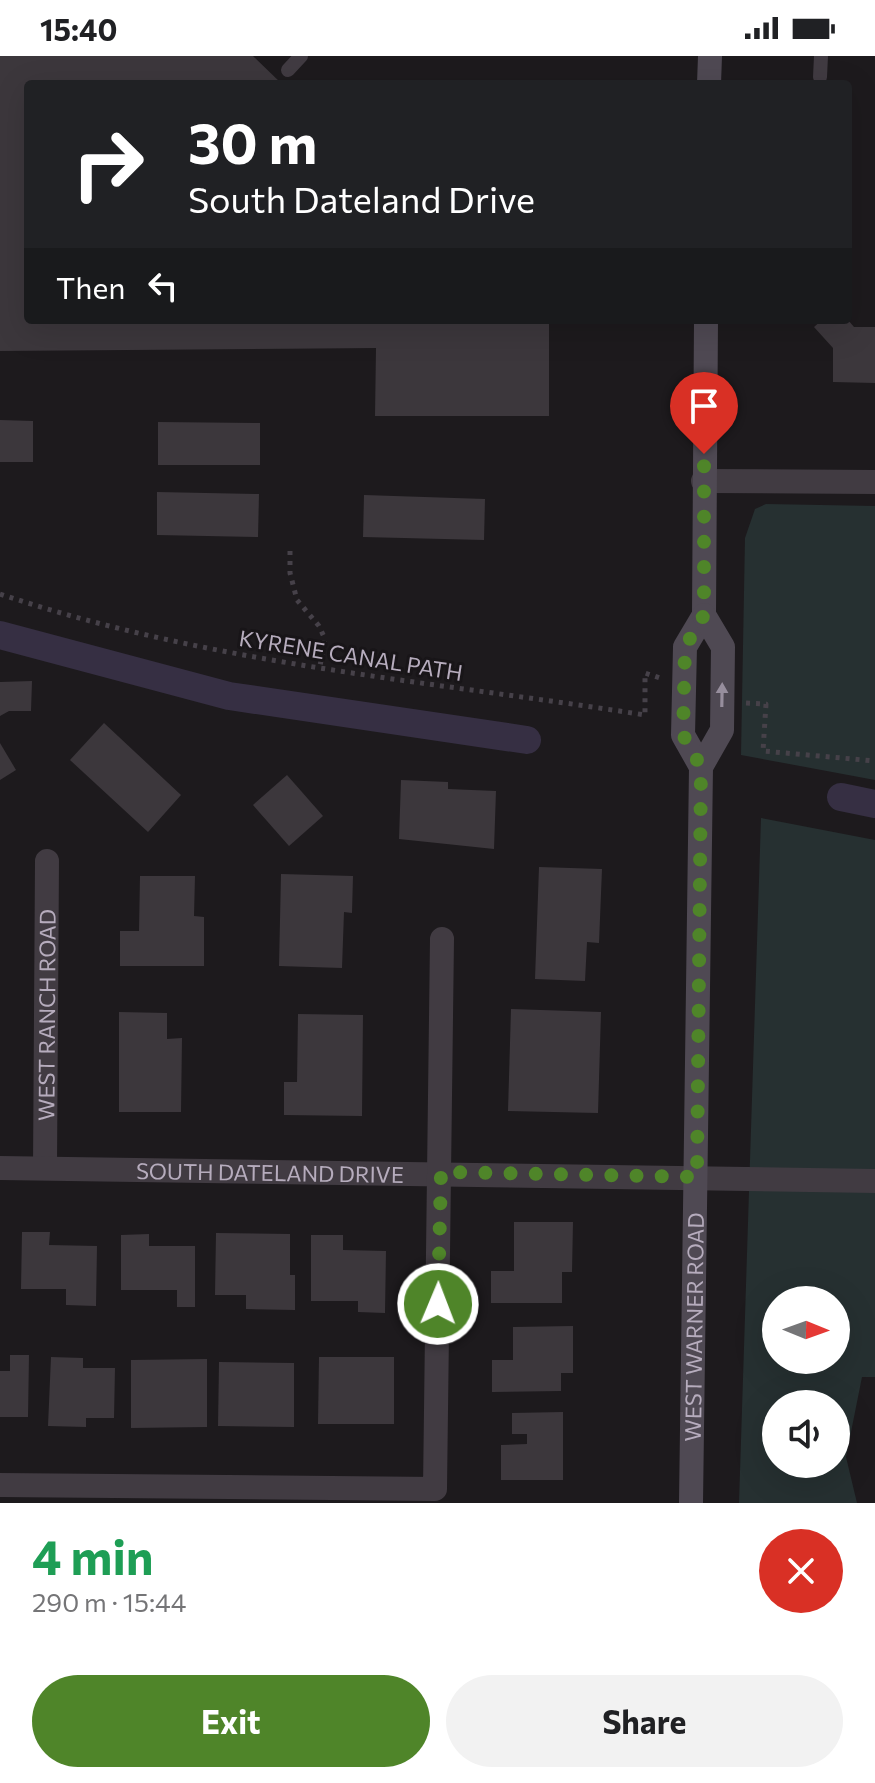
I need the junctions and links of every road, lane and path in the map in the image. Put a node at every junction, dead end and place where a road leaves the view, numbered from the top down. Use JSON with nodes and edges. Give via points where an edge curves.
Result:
{"nodes":[{"id":1,"x":301,"y":56,"type":"edge"},
{"id":2,"x":710,"y":56,"type":"edge"},
{"id":3,"x":821,"y":56,"type":"edge"},
{"id":4,"x":288,"y":70,"type":"dead end"},
{"id":5,"x":820,"y":77,"type":"dead end"},
{"id":6,"x":709,"y":80,"type":"edge"},
{"id":7,"x":706,"y":324,"type":"edge"},
{"id":8,"x":703,"y":481,"type":"junction"},
{"id":9,"x":875,"y":482,"type":"edge"},
{"id":10,"x":290,"y":551,"type":"dead end"},
{"id":11,"x":0,"y":594,"type":"edge"},
{"id":12,"x":704,"y":615,"type":"junction"},
{"id":13,"x":320,"y":666,"type":"junction"},
{"id":14,"x":661,"y":678,"type":"dead end"},
{"id":15,"x":747,"y":703,"type":"dead end"},
{"id":16,"x":875,"y":761,"type":"edge"},
{"id":17,"x":701,"y":767,"type":"junction"},
{"id":18,"x":47,"y":861,"type":"dead end"},
{"id":19,"x":442,"y":939,"type":"dead end"},
{"id":20,"x":45,"y":1167,"type":"junction"},
{"id":21,"x":0,"y":1168,"type":"edge"},
{"id":22,"x":441,"y":1172,"type":"junction"},
{"id":23,"x":697,"y":1177,"type":"junction"},
{"id":24,"x":875,"y":1181,"type":"edge"},
{"id":25,"x":0,"y":1485,"type":"edge"},
{"id":26,"x":691,"y":1503,"type":"edge"}],
"edges":[{"from":1,"to":4,"type":"lane"},
{"from":2,"to":6,"type":"main road"},
{"from":3,"to":5,"type":"lane"},
{"from":7,"to":8,"type":"main road","name":"WEST WARNER ROAD"},
{"from":8,"to":9,"type":"street"},
{"from":8,"to":12,"type":"main road","name":"WEST WARNER ROAD"},
{"from":10,"to":13,"type":"path","via":[[297,600],[325,639]]},
{"from":11,"to":13,"type":"path","name":"KYRENE CANAL PATH","via":[[201,647]]},
{"from":12,"to":17,"type":"main road","name":"WEST WARNER ROAD","via":[[685,647],[683,735]]},
{"from":17,"to":12,"type":"main road","name":"WEST WARNER ROAD","one_way":true,"via":[[722,730],[723,647]]},
{"from":13,"to":14,"type":"path","name":"KYRENE CANAL PATH","via":[[645,715],[645,673]]},
{"from":15,"to":16,"type":"path","via":[[766,704],[763,751]]},
{"from":17,"to":23,"type":"main road","name":"WEST WARNER ROAD"},
{"from":18,"to":20,"type":"street","name":"WEST RANCH ROAD"},
{"from":19,"to":22,"type":"street"},
{"from":20,"to":21,"type":"street","name":"SOUTH DATELAND DRIVE"},
{"from":20,"to":22,"type":"street","name":"SOUTH DATELAND DRIVE"},
{"from":22,"to":23,"type":"street","name":"SOUTH DATELAND DRIVE"},
{"from":22,"to":25,"type":"street","via":[[435,1489]]},
{"from":23,"to":24,"type":"street","name":"SOUTH DATELAND DRIVE"},
{"from":23,"to":26,"type":"main road","name":"WEST WARNER ROAD"}]}
